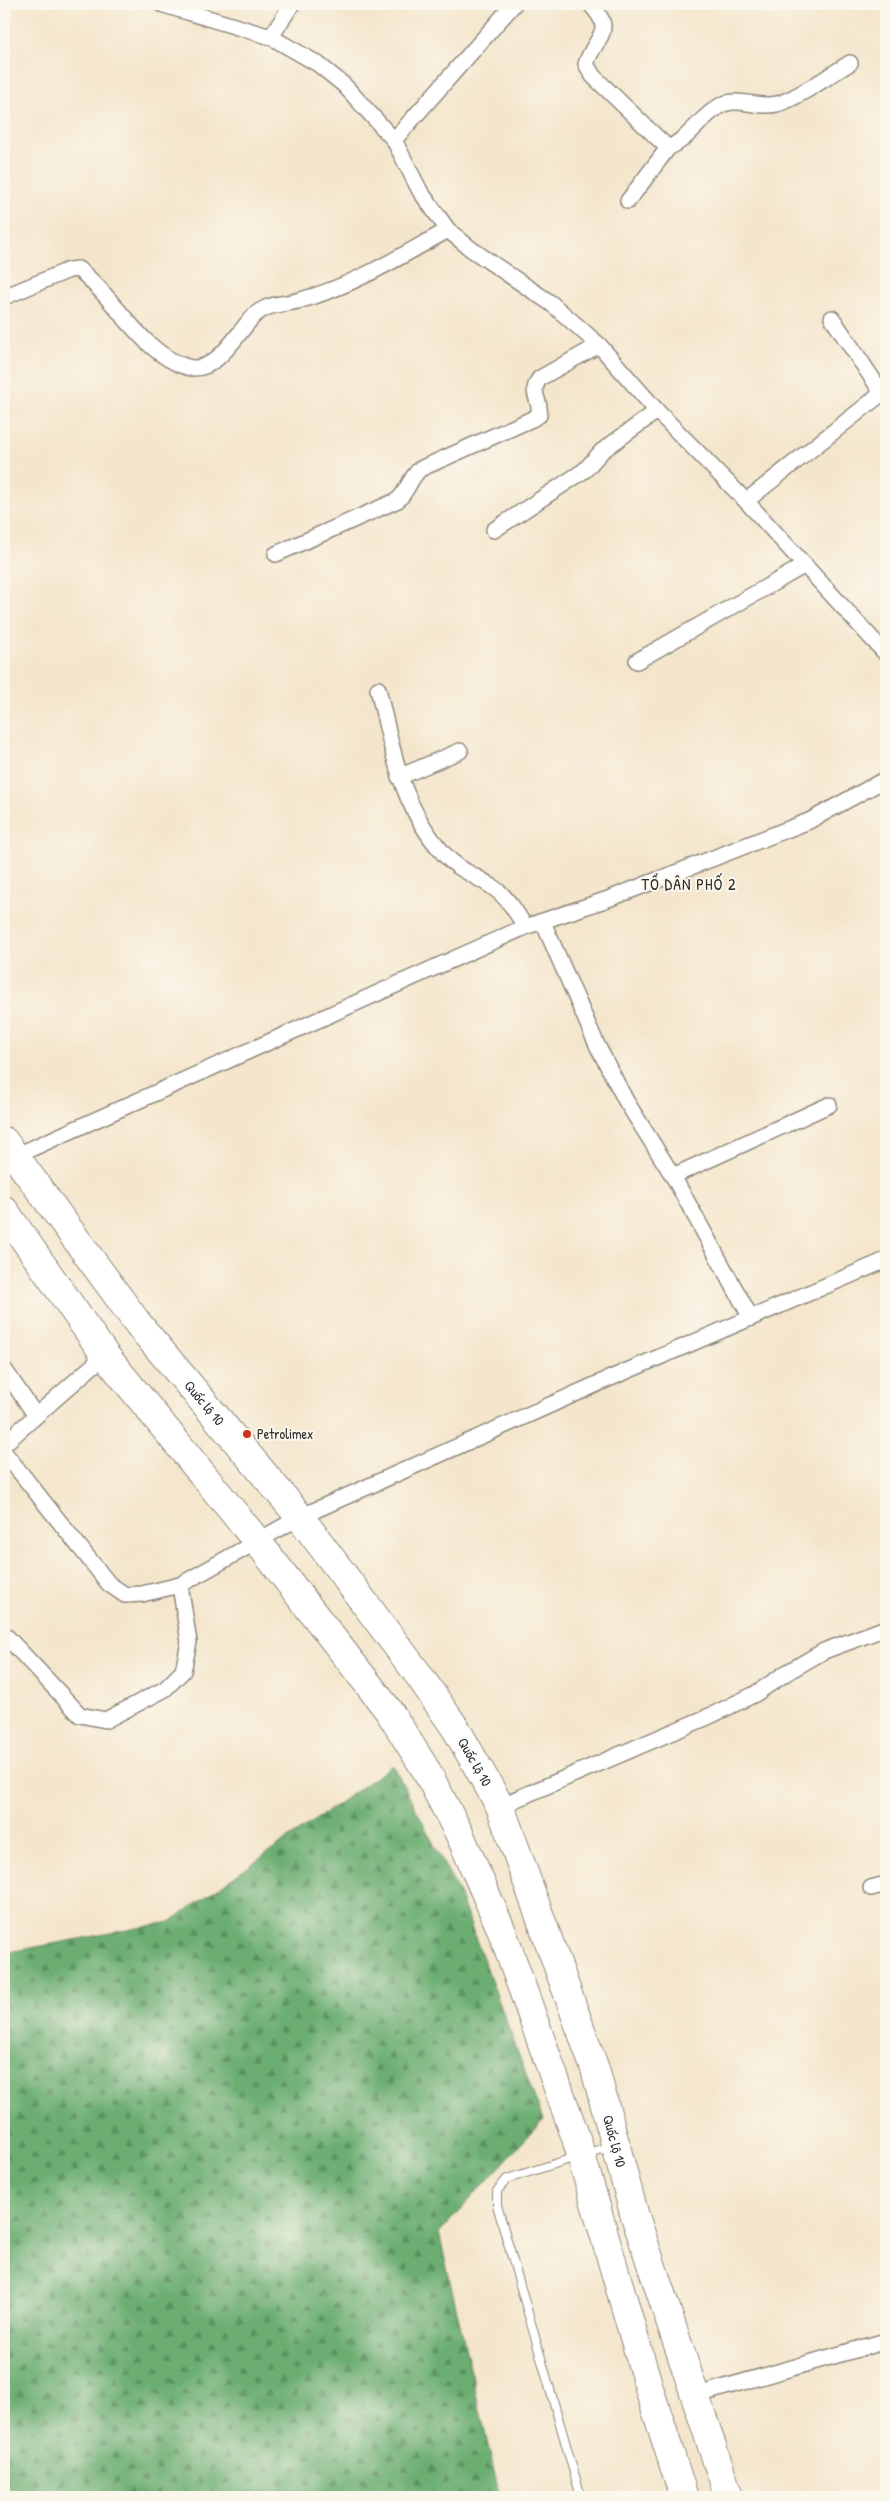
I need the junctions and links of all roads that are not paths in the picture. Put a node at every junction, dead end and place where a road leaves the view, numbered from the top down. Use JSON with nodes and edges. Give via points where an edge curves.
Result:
{"nodes":[{"id":1,"x":161,"y":4,"type":"edge"},
{"id":2,"x":292,"y":4,"type":"edge"},
{"id":3,"x":514,"y":4,"type":"edge"},
{"id":4,"x":590,"y":4,"type":"edge"},
{"id":5,"x":271,"y":37,"type":"junction"},
{"id":6,"x":850,"y":63,"type":"dead end"},
{"id":7,"x":394,"y":140,"type":"junction"},
{"id":8,"x":668,"y":148,"type":"junction"},
{"id":9,"x":628,"y":201,"type":"dead end"},
{"id":10,"x":448,"y":230,"type":"junction"},
{"id":11,"x":4,"y":297,"type":"edge"},
{"id":12,"x":832,"y":318,"type":"dead end"},
{"id":13,"x":599,"y":346,"type":"junction"},
{"id":14,"x":884,"y":391,"type":"edge"},
{"id":15,"x":658,"y":411,"type":"junction"},
{"id":16,"x":746,"y":501,"type":"junction"},
{"id":17,"x":494,"y":530,"type":"dead end"},
{"id":18,"x":276,"y":554,"type":"dead end"},
{"id":19,"x":805,"y":565,"type":"junction"},
{"id":20,"x":886,"y":654,"type":"edge"},
{"id":21,"x":637,"y":661,"type":"dead end"},
{"id":22,"x":378,"y":689,"type":"dead end"},
{"id":23,"x":460,"y":751,"type":"dead end"},
{"id":24,"x":399,"y":777,"type":"junction"},
{"id":25,"x":886,"y":779,"type":"edge"},
{"id":26,"x":543,"y":922,"type":"junction"},
{"id":27,"x":525,"y":927,"type":"junction"},
{"id":28,"x":829,"y":1105,"type":"dead end"},
{"id":29,"x":10,"y":1149,"type":"edge"},
{"id":30,"x":674,"y":1176,"type":"junction"},
{"id":31,"x":4,"y":1210,"type":"edge"},
{"id":32,"x":886,"y":1260,"type":"edge"},
{"id":33,"x":751,"y":1318,"type":"junction"},
{"id":34,"x":106,"y":1355,"type":"junction"},
{"id":35,"x":4,"y":1368,"type":"edge"},
{"id":36,"x":36,"y":1416,"type":"junction"},
{"id":37,"x":4,"y":1444,"type":"edge"},
{"id":38,"x":4,"y":1452,"type":"edge"},
{"id":39,"x":300,"y":1517,"type":"junction"},
{"id":40,"x":257,"y":1541,"type":"junction"},
{"id":41,"x":180,"y":1585,"type":"junction"},
{"id":42,"x":886,"y":1628,"type":"edge"},
{"id":43,"x":4,"y":1634,"type":"edge"},
{"id":44,"x":500,"y":1806,"type":"junction"},
{"id":45,"x":886,"y":1884,"type":"edge"},
{"id":46,"x":871,"y":1888,"type":"dead end"},
{"id":47,"x":616,"y":2144,"type":"junction"},
{"id":48,"x":581,"y":2155,"type":"junction"},
{"id":49,"x":886,"y":2342,"type":"edge"},
{"id":50,"x":686,"y":2369,"type":"junction"},
{"id":51,"x":649,"y":2388,"type":"junction"},
{"id":52,"x":694,"y":2396,"type":"junction"},
{"id":53,"x":581,"y":2497,"type":"edge"},
{"id":54,"x":684,"y":2497,"type":"edge"},
{"id":55,"x":729,"y":2497,"type":"edge"}],
"edges":[{"from":1,"to":5,"type":"street"},
{"from":2,"to":5,"type":"street"},
{"from":3,"to":7,"type":"street"},
{"from":4,"to":8,"type":"street","via":[[599,13],[604,30],[590,51],[586,64],[593,76]]},
{"from":5,"to":7,"type":"street","via":[[318,64],[344,85]]},
{"from":6,"to":8,"type":"street","via":[[779,104],[763,107],[735,101],[718,107],[680,143]]},
{"from":7,"to":10,"type":"street","via":[[420,191]]},
{"from":8,"to":9,"type":"street"},
{"from":10,"to":11,"type":"street","via":[[358,279],[301,300],[260,309],[203,368],[187,367],[159,352],[78,269]]},
{"from":10,"to":13,"type":"street","via":[[552,304]]},
{"from":12,"to":14,"type":"street"},
{"from":13,"to":15,"type":"street"},
{"from":13,"to":18,"type":"street","via":[[540,378],[535,385],[540,407],[538,415],[532,419],[420,469],[398,500]]},
{"from":14,"to":16,"type":"street"},
{"from":15,"to":16,"type":"street"},
{"from":15,"to":17,"type":"street","via":[[602,451],[585,470]]},
{"from":16,"to":19,"type":"street"},
{"from":19,"to":20,"type":"street"},
{"from":19,"to":21,"type":"street"},
{"from":22,"to":24,"type":"street"},
{"from":23,"to":24,"type":"street"},
{"from":24,"to":27,"type":"street","via":[[410,807],[444,854],[462,870],[496,889],[514,908]]},
{"from":25,"to":26,"type":"street","via":[[808,821]]},
{"from":26,"to":27,"type":"street"},
{"from":26,"to":30,"type":"street","via":[[597,1045],[649,1140]]},
{"from":27,"to":29,"type":"street"},
{"from":28,"to":30,"type":"street"},
{"from":29,"to":39,"type":"highway","name":"Quốc lộ 10","via":[[139,1325]]},
{"from":30,"to":33,"type":"street"},
{"from":31,"to":34,"type":"highway"},
{"from":32,"to":33,"type":"street"},
{"from":33,"to":39,"type":"street"},
{"from":34,"to":36,"type":"street"},
{"from":34,"to":40,"type":"highway"},
{"from":35,"to":36,"type":"street"},
{"from":36,"to":37,"type":"street"},
{"from":38,"to":41,"type":"street","via":[[109,1584],[125,1595]]},
{"from":39,"to":40,"type":"street"},
{"from":39,"to":44,"type":"highway","name":"Quốc lộ 10","via":[[418,1674],[456,1729]]},
{"from":40,"to":41,"type":"street"},
{"from":40,"to":48,"type":"highway","via":[[389,1711],[460,1835],[501,1929]]},
{"from":41,"to":43,"type":"street","via":[[189,1642],[184,1671],[165,1689],[106,1720],[80,1715]]},
{"from":42,"to":44,"type":"street","via":[[824,1651],[755,1694],[712,1715]]},
{"from":44,"to":47,"type":"highway","name":"Quốc lộ 10","via":[[595,2069]]},
{"from":45,"to":46,"type":"street"},
{"from":47,"to":48,"type":"lane"},
{"from":47,"to":50,"type":"highway","name":"Quốc lộ 10","via":[[634,2213]]},
{"from":48,"to":51,"type":"highway"},
{"from":48,"to":53,"type":"lane","via":[[507,2179],[497,2191],[497,2205]]},
{"from":49,"to":52,"type":"street"},
{"from":50,"to":51,"type":"highway"},
{"from":50,"to":52,"type":"highway","name":"Quốc lộ 10"},
{"from":51,"to":54,"type":"highway"},
{"from":52,"to":55,"type":"highway","name":"Quốc lộ 10"}]}
